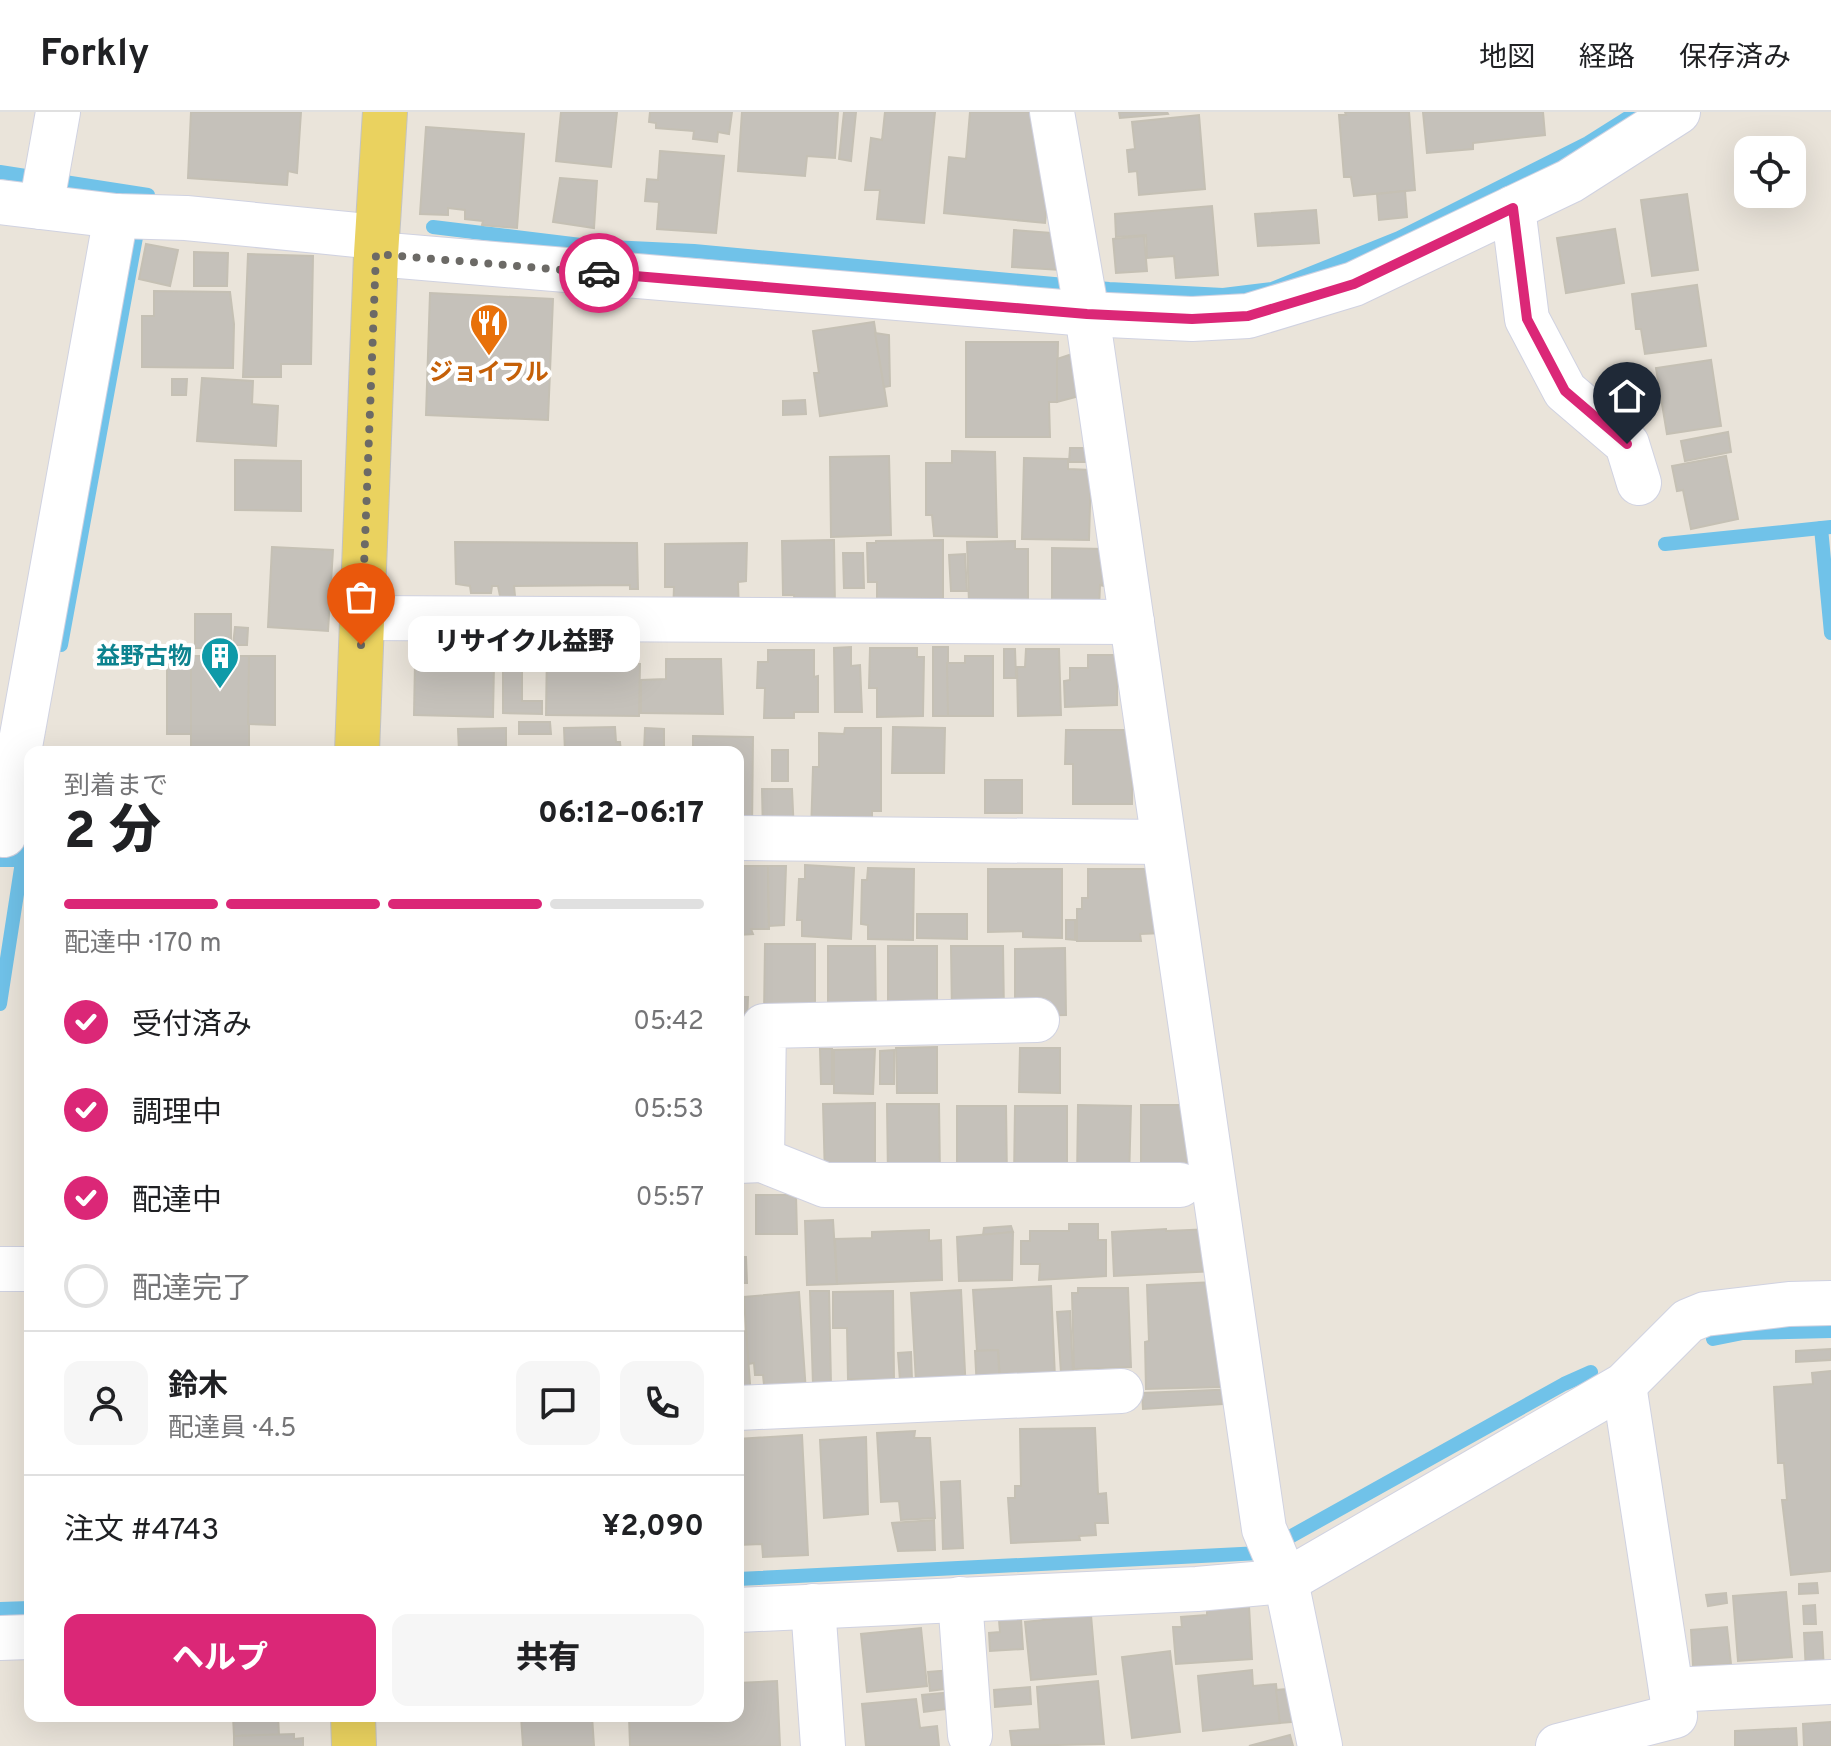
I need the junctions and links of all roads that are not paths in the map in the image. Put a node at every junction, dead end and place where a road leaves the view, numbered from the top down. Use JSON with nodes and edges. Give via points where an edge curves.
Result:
{"nodes":[{"id":1,"x":58,"y":112,"type":"edge"},
{"id":2,"x":385,"y":112,"type":"edge"},
{"id":3,"x":1052,"y":112,"type":"edge"},
{"id":4,"x":1678,"y":112,"type":"edge"},
{"id":5,"x":34,"y":190,"type":"edge"},
{"id":6,"x":1513,"y":208,"type":"junction"},
{"id":7,"x":132,"y":217,"type":"junction"},
{"id":8,"x":377,"y":246,"type":"junction"},
{"id":9,"x":1083,"y":295,"type":"junction"},
{"id":10,"x":1639,"y":483,"type":"dead end"},
{"id":11,"x":362,"y":618,"type":"junction"},
{"id":12,"x":1132,"y":622,"type":"junction"},
{"id":13,"x":11,"y":733,"type":"edge"},
{"id":14,"x":357,"y":746,"type":"edge"},
{"id":15,"x":4,"y":835,"type":"dead end"},
{"id":16,"x":744,"y":838,"type":"edge"},
{"id":17,"x":1163,"y":842,"type":"junction"},
{"id":18,"x":1037,"y":1020,"type":"dead end"},
{"id":19,"x":750,"y":1161,"type":"edge"},
{"id":20,"x":1180,"y":1185,"type":"dead end"},
{"id":21,"x":0,"y":1269,"type":"edge"},
{"id":22,"x":24,"y":1269,"type":"edge"},
{"id":23,"x":1831,"y":1303,"type":"edge"},
{"id":24,"x":1624,"y":1385,"type":"junction"},
{"id":25,"x":1121,"y":1391,"type":"dead end"},
{"id":26,"x":744,"y":1408,"type":"edge"},
{"id":27,"x":1275,"y":1556,"type":"junction"},
{"id":28,"x":960,"y":1599,"type":"junction"},
{"id":29,"x":813,"y":1606,"type":"junction"},
{"id":30,"x":744,"y":1610,"type":"edge"},
{"id":31,"x":24,"y":1637,"type":"edge"},
{"id":32,"x":0,"y":1638,"type":"edge"},
{"id":33,"x":1831,"y":1682,"type":"edge"},
{"id":34,"x":1675,"y":1717,"type":"edge"},
{"id":35,"x":353,"y":1722,"type":"edge"},
{"id":36,"x":970,"y":1735,"type":"dead end"},
{"id":37,"x":354,"y":1746,"type":"edge"},
{"id":38,"x":823,"y":1746,"type":"edge"},
{"id":39,"x":1320,"y":1746,"type":"edge"},
{"id":40,"x":1558,"y":1746,"type":"edge"}],
"edges":[{"from":1,"to":5,"type":"street"},
{"from":2,"to":8,"type":"main road"},
{"from":3,"to":9,"type":"street"},
{"from":4,"to":6,"type":"street","via":[[1570,181]]},
{"from":5,"to":7,"type":"street"},
{"from":6,"to":9,"type":"street","via":[[1354,284],[1248,316],[1192,319]]},
{"from":6,"to":10,"type":"street","via":[[1527,319],[1565,391],[1627,444]]},
{"from":7,"to":8,"type":"street","via":[[186,218]]},
{"from":7,"to":13,"type":"street"},
{"from":8,"to":9,"type":"street"},
{"from":8,"to":11,"type":"main road"},
{"from":9,"to":12,"type":"street"},
{"from":11,"to":12,"type":"street"},
{"from":11,"to":14,"type":"main road"},
{"from":12,"to":17,"type":"street"},
{"from":13,"to":15,"type":"street"},
{"from":16,"to":17,"type":"street"},
{"from":17,"to":27,"type":"street"},
{"from":18,"to":19,"type":"street","via":[[764,1026]]},
{"from":19,"to":20,"type":"street","via":[[825,1185]]},
{"from":21,"to":22,"type":"street"},
{"from":23,"to":24,"type":"street","via":[[1719,1312],[1688,1321]]},
{"from":24,"to":27,"type":"street"},
{"from":24,"to":34,"type":"street"},
{"from":25,"to":26,"type":"street"},
{"from":27,"to":28,"type":"street","via":[[1197,1589]]},
{"from":27,"to":39,"type":"street"},
{"from":28,"to":29,"type":"street"},
{"from":28,"to":36,"type":"street"},
{"from":29,"to":30,"type":"street"},
{"from":29,"to":38,"type":"street"},
{"from":31,"to":32,"type":"street"},
{"from":33,"to":34,"type":"street"},
{"from":34,"to":40,"type":"street"},
{"from":35,"to":37,"type":"main road"}]}
